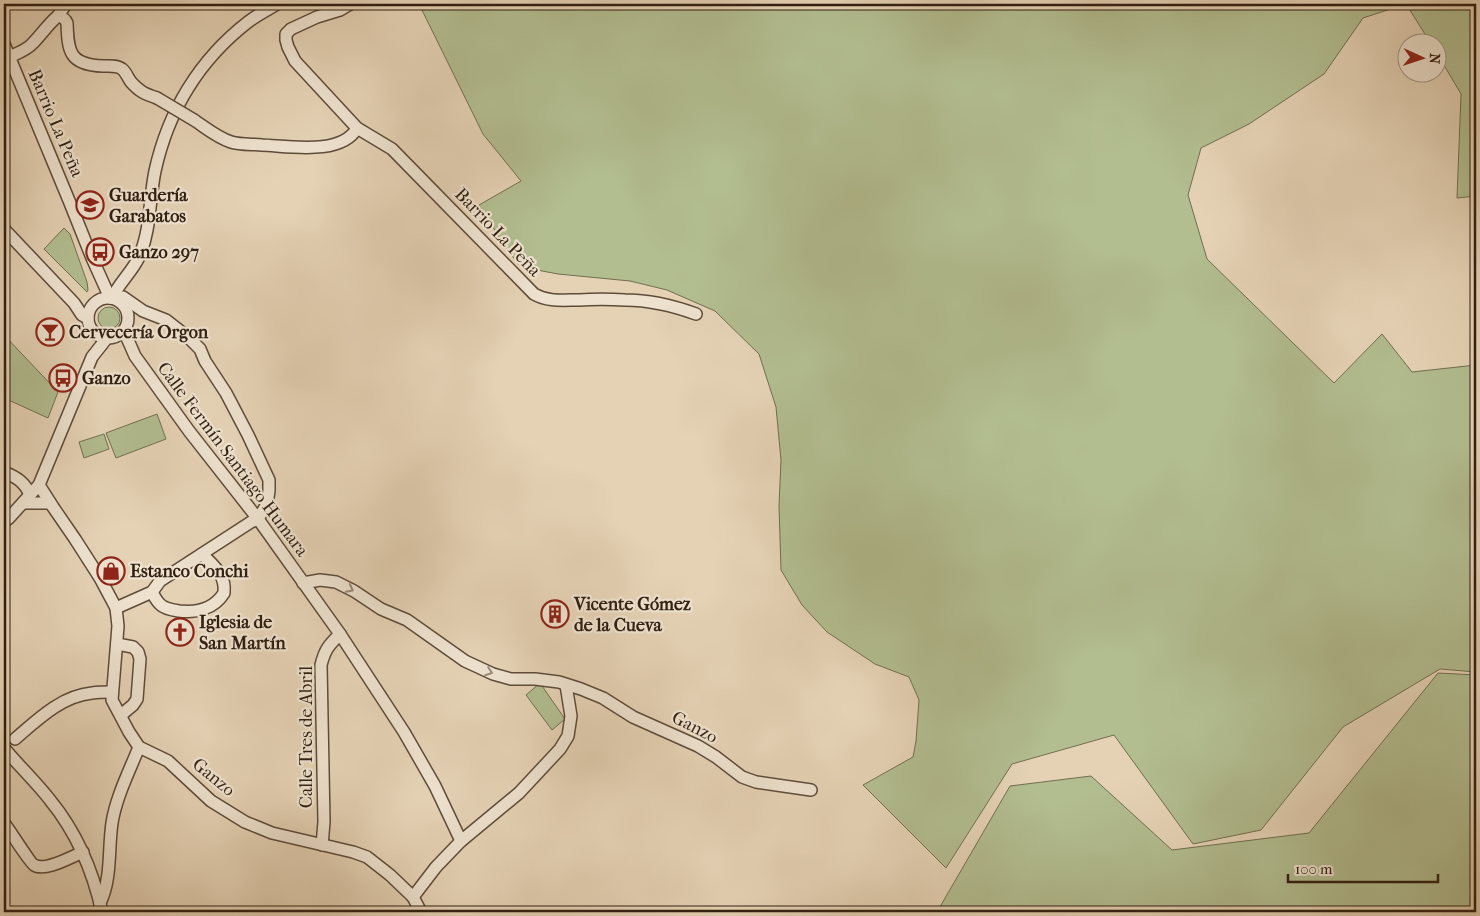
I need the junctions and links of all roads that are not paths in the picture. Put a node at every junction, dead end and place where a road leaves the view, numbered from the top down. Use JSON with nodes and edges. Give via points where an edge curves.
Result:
{"nodes":[{"id":1,"x":66,"y":4,"type":"edge"},
{"id":2,"x":277,"y":4,"type":"edge"},
{"id":3,"x":350,"y":4,"type":"edge"},
{"id":4,"x":58,"y":16,"type":"junction"},
{"id":5,"x":4,"y":44,"type":"edge"},
{"id":6,"x":9,"y":57,"type":"junction"},
{"id":7,"x":357,"y":128,"type":"junction"},
{"id":8,"x":4,"y":229,"type":"edge"},
{"id":9,"x":92,"y":258,"type":"junction"},
{"id":10,"x":128,"y":274,"type":"junction"},
{"id":11,"x":100,"y":275,"type":"junction"},
{"id":12,"x":106,"y":303,"type":"junction"},
{"id":13,"x":696,"y":314,"type":"dead end"},
{"id":14,"x":124,"y":330,"type":"junction"},
{"id":15,"x":96,"y":334,"type":"junction"},
{"id":16,"x":110,"y":338,"type":"junction"},
{"id":17,"x":94,"y":354,"type":"junction"},
{"id":18,"x":135,"y":356,"type":"junction"},
{"id":19,"x":4,"y":472,"type":"edge"},
{"id":20,"x":39,"y":484,"type":"junction"},
{"id":21,"x":27,"y":499,"type":"junction"},
{"id":22,"x":50,"y":503,"type":"junction"},
{"id":23,"x":258,"y":519,"type":"junction"},
{"id":24,"x":4,"y":522,"type":"edge"},
{"id":25,"x":202,"y":554,"type":"junction"},
{"id":26,"x":303,"y":583,"type":"junction"},
{"id":27,"x":152,"y":592,"type":"junction"},
{"id":28,"x":116,"y":608,"type":"junction"},
{"id":29,"x":340,"y":634,"type":"junction"},
{"id":30,"x":117,"y":644,"type":"junction"},
{"id":31,"x":566,"y":685,"type":"junction"},
{"id":32,"x":112,"y":692,"type":"junction"},
{"id":33,"x":121,"y":715,"type":"junction"},
{"id":34,"x":15,"y":739,"type":"dead end"},
{"id":35,"x":139,"y":747,"type":"junction"},
{"id":36,"x":4,"y":748,"type":"edge"},
{"id":37,"x":811,"y":790,"type":"dead end"},
{"id":38,"x":4,"y":823,"type":"edge"},
{"id":39,"x":461,"y":840,"type":"junction"},
{"id":40,"x":322,"y":845,"type":"junction"},
{"id":41,"x":82,"y":852,"type":"junction"},
{"id":42,"x":413,"y":897,"type":"junction"},
{"id":43,"x":101,"y":908,"type":"edge"},
{"id":44,"x":421,"y":912,"type":"edge"}],
"edges":[{"from":1,"to":4,"type":"street","name":"Barrio La Peña"},
{"from":2,"to":10,"type":"street","via":[[226,41],[186,91],[162,146],[144,242]]},
{"from":3,"to":7,"type":"street","name":"Barrio La Peña","via":[[291,29],[286,40],[295,61]]},
{"from":4,"to":6,"type":"street","name":"Barrio La Peña","via":[[26,49]]},
{"from":4,"to":7,"type":"street","bridge":true,"via":[[67,23],[69,51],[78,60],[96,66],[116,66],[142,92],[158,98],[232,143],[311,148],[347,140]]},
{"from":5,"to":6,"type":"street","name":"Barrio La Peña"},
{"from":6,"to":9,"type":"street","name":"Barrio La Peña"},
{"from":7,"to":13,"type":"street","name":"Barrio La Peña","via":[[392,148],[542,299],[627,300],[661,304]]},
{"from":8,"to":12,"type":"street","via":[[74,303]]},
{"from":9,"to":11,"type":"street","name":"Barrio La Peña"},
{"from":9,"to":12,"type":"street","name":"Barrio La Peña"},
{"from":10,"to":11,"type":"street","via":[[112,279]]},
{"from":10,"to":12,"type":"street"},
{"from":11,"to":12,"type":"street","name":"Barrio La Peña"},
{"from":12,"to":14,"type":"street","via":[[127,314]]},
{"from":12,"to":15,"type":"street","via":[[89,324]]},
{"from":12,"to":23,"type":"street","via":[[166,320],[200,350],[226,393],[269,480],[267,504]]},
{"from":14,"to":16,"type":"street"},
{"from":14,"to":18,"type":"street","name":"Calle Fermín Santiago Humara"},
{"from":15,"to":16,"type":"street"},
{"from":15,"to":17,"type":"street"},
{"from":16,"to":17,"type":"street"},
{"from":16,"to":18,"type":"street","name":"Calle Fermín Santiago Humara"},
{"from":17,"to":20,"type":"street"},
{"from":18,"to":23,"type":"street","name":"Calle Fermín Santiago Humara","via":[[188,431]]},
{"from":19,"to":21,"type":"street","via":[[27,486]]},
{"from":20,"to":21,"type":"street"},
{"from":20,"to":22,"type":"street"},
{"from":21,"to":22,"type":"street"},
{"from":21,"to":24,"type":"street"},
{"from":22,"to":28,"type":"street"},
{"from":23,"to":25,"type":"street"},
{"from":23,"to":26,"type":"street","name":"Calle Fermín Santiago Humara"},
{"from":25,"to":27,"type":"street","via":[[160,581]]},
{"from":25,"to":27,"type":"street","via":[[223,579],[224,594],[214,603],[196,612],[175,610],[162,606]]},
{"from":26,"to":29,"type":"street","name":"Calle Fermín Santiago Humara"},
{"from":26,"to":31,"type":"street","name":"Calle Fermín Santiago Humara","one_way":true,"via":[[336,582],[381,609],[408,620],[454,654],[484,670],[510,679],[535,679]]},
{"from":27,"to":28,"type":"street"},
{"from":28,"to":30,"type":"street"},
{"from":29,"to":39,"type":"street","name":"Calle Fermín Santiago Humara","via":[[404,732]]},
{"from":29,"to":40,"type":"street","name":"Calle Tres de Abril","via":[[329,645],[321,665]]},
{"from":30,"to":32,"type":"street"},
{"from":30,"to":33,"type":"street","via":[[133,647],[140,659],[137,699]]},
{"from":31,"to":37,"type":"street","name":"Ganzo","via":[[603,698],[633,717],[698,746],[742,777]]},
{"from":31,"to":39,"type":"street","via":[[571,716],[568,736],[560,749],[519,793]]},
{"from":32,"to":33,"type":"street","via":[[112,700]]},
{"from":32,"to":34,"type":"street","via":[[93,692],[61,704]]},
{"from":33,"to":35,"type":"street"},
{"from":35,"to":40,"type":"street","name":"Ganzo","via":[[168,761],[211,801],[244,822],[272,833]]},
{"from":35,"to":43,"type":"street","via":[[116,803]]},
{"from":36,"to":41,"type":"street","via":[[51,802]]},
{"from":38,"to":41,"type":"street","via":[[36,866],[53,864]]},
{"from":39,"to":42,"type":"street"},
{"from":40,"to":42,"type":"street","name":"Ganzo","via":[[367,857]]},
{"from":41,"to":43,"type":"street"},
{"from":42,"to":44,"type":"street","name":"Ganzo"}]}
